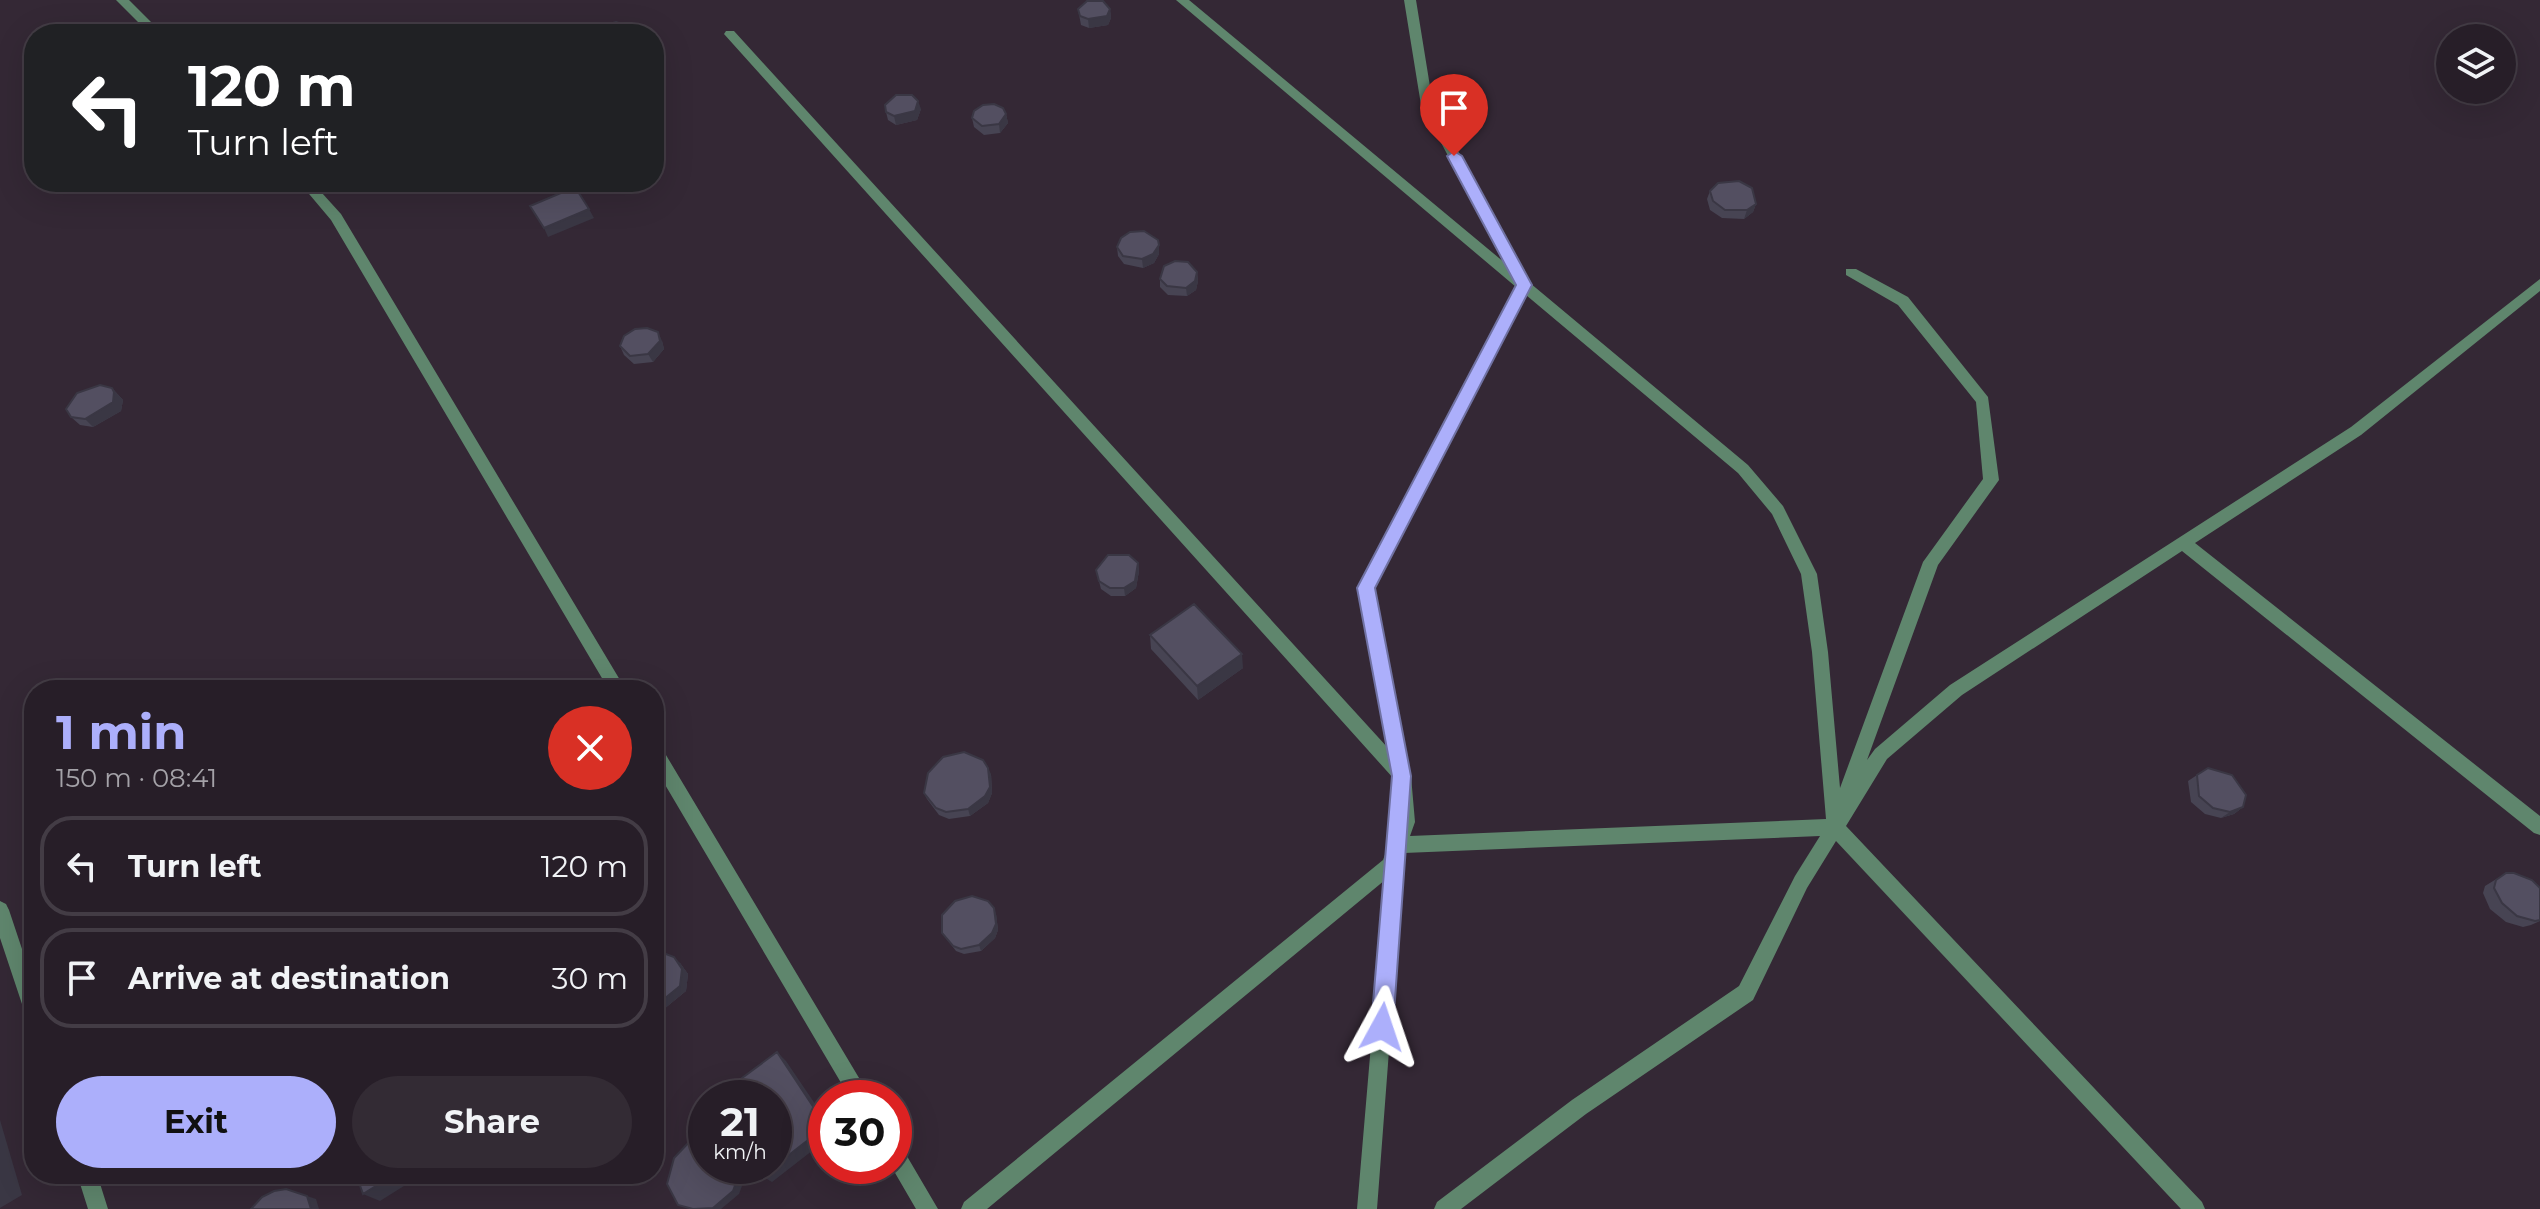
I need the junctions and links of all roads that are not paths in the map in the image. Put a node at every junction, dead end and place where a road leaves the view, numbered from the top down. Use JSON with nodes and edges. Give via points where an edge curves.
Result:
{"nodes":[{"id":1,"x":122,"y":0,"type":"edge"},
{"id":2,"x":1182,"y":0,"type":"edge"},
{"id":3,"x":1410,"y":0,"type":"edge"},
{"id":4,"x":147,"y":24,"type":"edge"},
{"id":5,"x":730,"y":34,"type":"dead end"},
{"id":6,"x":314,"y":192,"type":"edge"},
{"id":7,"x":1851,"y":272,"type":"dead end"},
{"id":8,"x":2540,"y":284,"type":"edge"},
{"id":9,"x":1524,"y":285,"type":"junction"},
{"id":10,"x":2183,"y":543,"type":"junction"},
{"id":11,"x":612,"y":680,"type":"edge"},
{"id":12,"x":664,"y":767,"type":"edge"},
{"id":13,"x":1402,"y":776,"type":"junction"},
{"id":14,"x":1835,"y":827,"type":"junction"},
{"id":15,"x":2540,"y":827,"type":"edge"},
{"id":16,"x":1397,"y":845,"type":"junction"},
{"id":17,"x":0,"y":910,"type":"edge"},
{"id":18,"x":24,"y":983,"type":"edge"},
{"id":19,"x":850,"y":1080,"type":"edge"},
{"id":20,"x":912,"y":1183,"type":"edge"},
{"id":21,"x":90,"y":1184,"type":"edge"},
{"id":22,"x":98,"y":1209,"type":"edge"},
{"id":23,"x":928,"y":1209,"type":"edge"},
{"id":24,"x":971,"y":1209,"type":"edge"},
{"id":25,"x":1367,"y":1209,"type":"edge"},
{"id":26,"x":1444,"y":1209,"type":"edge"},
{"id":27,"x":2195,"y":1209,"type":"edge"}],
"edges":[{"from":1,"to":4,"type":"street"},
{"from":2,"to":9,"type":"street"},
{"from":3,"to":9,"type":"street","via":[[1427,105]]},
{"from":5,"to":13,"type":"street"},
{"from":6,"to":11,"type":"street","via":[[336,217]]},
{"from":7,"to":14,"type":"street","via":[[1903,301],[1983,401],[1991,480],[1931,562]]},
{"from":8,"to":10,"type":"street","via":[[2356,431]]},
{"from":9,"to":13,"type":"street","via":[[1366,588]]},
{"from":9,"to":14,"type":"street","via":[[1743,469],[1778,510],[1809,574]]},
{"from":10,"to":14,"type":"street","via":[[1956,690],[1881,754]]},
{"from":10,"to":15,"type":"street"},
{"from":12,"to":19,"type":"street"},
{"from":13,"to":16,"type":"street","via":[[1406,822]]},
{"from":14,"to":16,"type":"street"},
{"from":14,"to":26,"type":"street","via":[[1746,993],[1579,1107]]},
{"from":14,"to":27,"type":"street"},
{"from":16,"to":24,"type":"street","via":[[1390,865]]},
{"from":16,"to":25,"type":"street"},
{"from":17,"to":18,"type":"street"},
{"from":20,"to":23,"type":"street"},
{"from":21,"to":22,"type":"street"}]}
